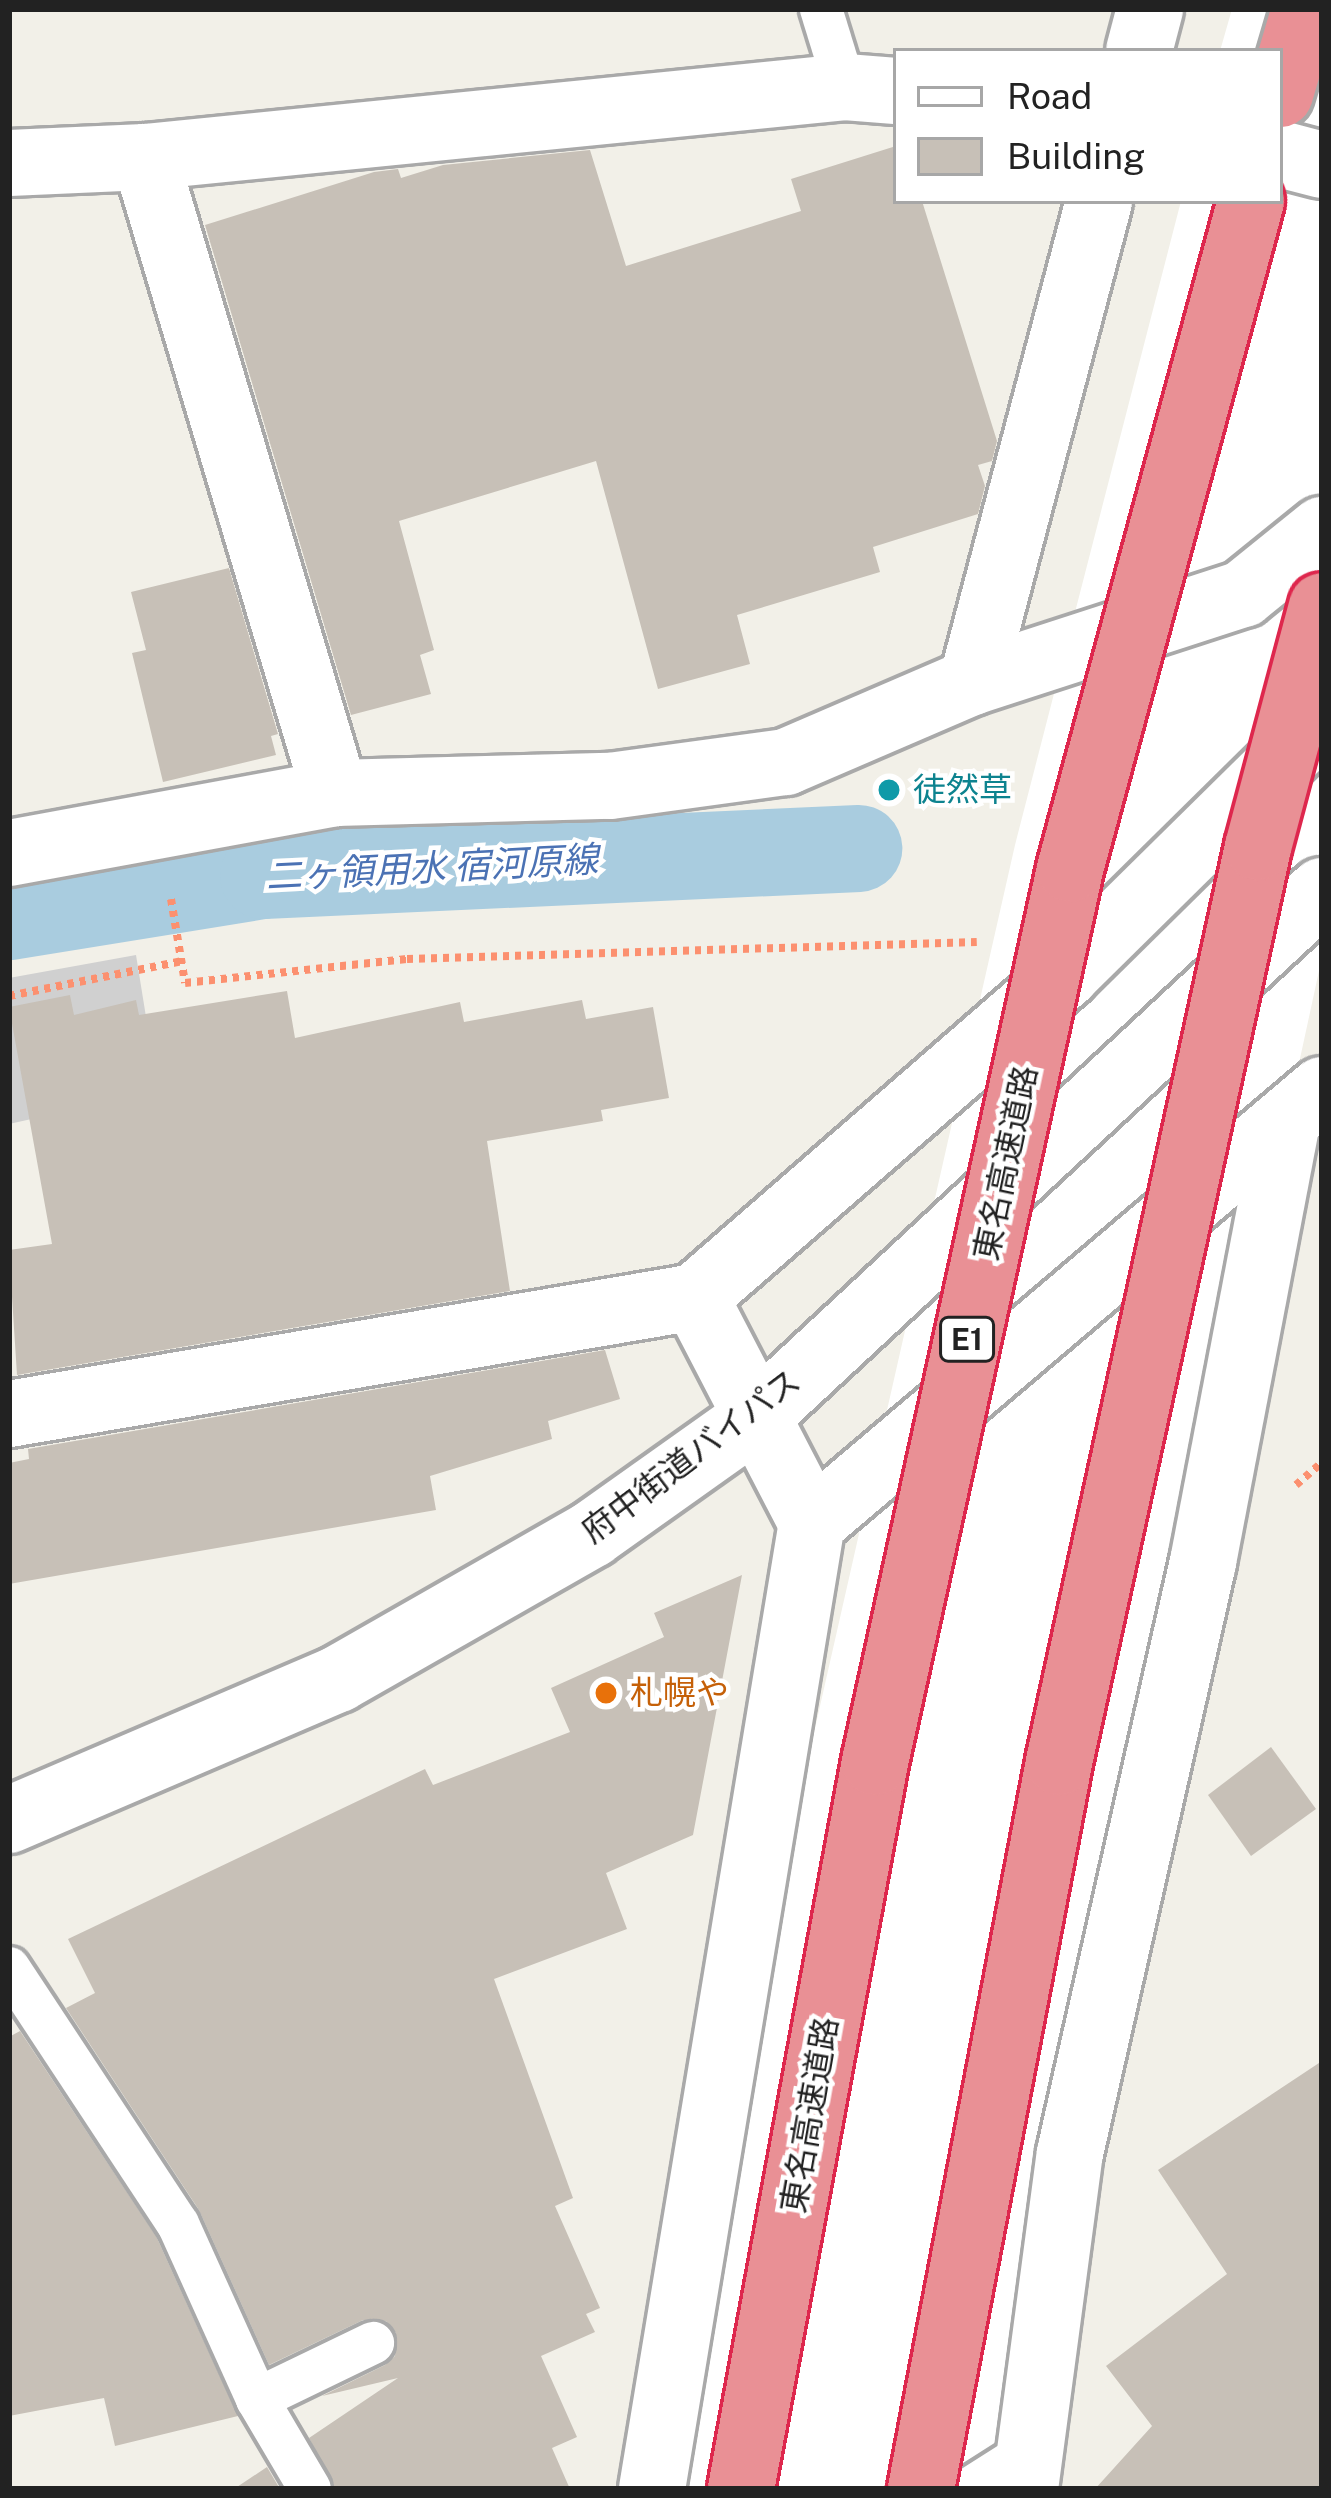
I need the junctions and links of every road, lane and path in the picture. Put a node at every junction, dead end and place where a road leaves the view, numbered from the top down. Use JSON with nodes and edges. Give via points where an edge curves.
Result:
{"nodes":[{"id":1,"x":821,"y":9,"type":"edge"},
{"id":2,"x":1150,"y":9,"type":"edge"},
{"id":3,"x":1305,"y":9,"type":"edge"},
{"id":4,"x":1140,"y":48,"type":"edge"},
{"id":5,"x":1283,"y":84,"type":"edge"},
{"id":6,"x":870,"y":89,"type":"edge"},
{"id":7,"x":1283,"y":155,"type":"edge"},
{"id":8,"x":145,"y":157,"type":"junction"},
{"id":9,"x":10,"y":159,"type":"edge"},
{"id":10,"x":1322,"y":165,"type":"edge"},
{"id":11,"x":1098,"y":204,"type":"edge"},
{"id":12,"x":1250,"y":204,"type":"edge"},
{"id":13,"x":1322,"y":530,"type":"edge"},
{"id":14,"x":1322,"y":607,"type":"edge"},
{"id":15,"x":972,"y":682,"type":"junction"},
{"id":16,"x":1322,"y":721,"type":"edge"},
{"id":17,"x":335,"y":794,"type":"junction"},
{"id":18,"x":9,"y":853,"type":"edge"},
{"id":19,"x":1322,"y":891,"type":"edge"},
{"id":20,"x":1066,"y":974,"type":"junction"},
{"id":21,"x":9,"y":996,"type":"edge"},
{"id":22,"x":1310,"y":1113,"type":"edge"},
{"id":23,"x":695,"y":1297,"type":"junction"},
{"id":24,"x":9,"y":1414,"type":"edge"},
{"id":25,"x":754,"y":1418,"type":"junction"},
{"id":26,"x":812,"y":1523,"type":"junction"},
{"id":27,"x":9,"y":1820,"type":"edge"},
{"id":28,"x":9,"y":1968,"type":"edge"},
{"id":29,"x":374,"y":2343,"type":"dead end"},
{"id":30,"x":257,"y":2398,"type":"junction"},
{"id":31,"x":1029,"y":2469,"type":"edge"},
{"id":32,"x":310,"y":2489,"type":"edge"},
{"id":33,"x":652,"y":2489,"type":"edge"},
{"id":34,"x":741,"y":2489,"type":"edge"},
{"id":35,"x":921,"y":2489,"type":"edge"},
{"id":36,"x":969,"y":2489,"type":"edge"}],
"edges":[{"from":1,"to":6,"type":"lane"},
{"from":2,"to":4,"type":"street"},
{"from":3,"to":5,"type":"highway"},
{"from":6,"to":8,"type":"street"},
{"from":7,"to":10,"type":"street"},
{"from":8,"to":9,"type":"street"},
{"from":8,"to":17,"type":"street"},
{"from":11,"to":15,"type":"street"},
{"from":12,"to":34,"type":"highway","name":"東名高速道路","number":"E1","bridge":true,"via":[[1060,915],[875,1762]]},
{"from":13,"to":15,"type":"street","via":[[1243,594]]},
{"from":14,"to":35,"type":"highway","bridge":true,"via":[[1258,847],[1059,1762]]},
{"from":15,"to":17,"type":"street","via":[[786,762],[610,786]]},
{"from":16,"to":20,"type":"street"},
{"from":17,"to":18,"type":"street"},
{"from":19,"to":25,"type":"street","name":"府中街道バイパス"},
{"from":20,"to":21,"type":"path","via":[[983,942],[407,959],[185,983],[182,957]]},
{"from":20,"to":23,"type":"street"},
{"from":22,"to":26,"type":"street"},
{"from":22,"to":31,"type":"street","via":[[1070,2153]]},
{"from":23,"to":24,"type":"street"},
{"from":23,"to":25,"type":"street"},
{"from":25,"to":26,"type":"street"},
{"from":25,"to":27,"type":"street","name":"府中街道バイパス","via":[[592,1534],[338,1679]]},
{"from":26,"to":33,"type":"street"},
{"from":28,"to":30,"type":"lane","via":[[178,2224]]},
{"from":29,"to":30,"type":"lane"},
{"from":30,"to":32,"type":"lane"},
{"from":31,"to":36,"type":"lane"}]}
